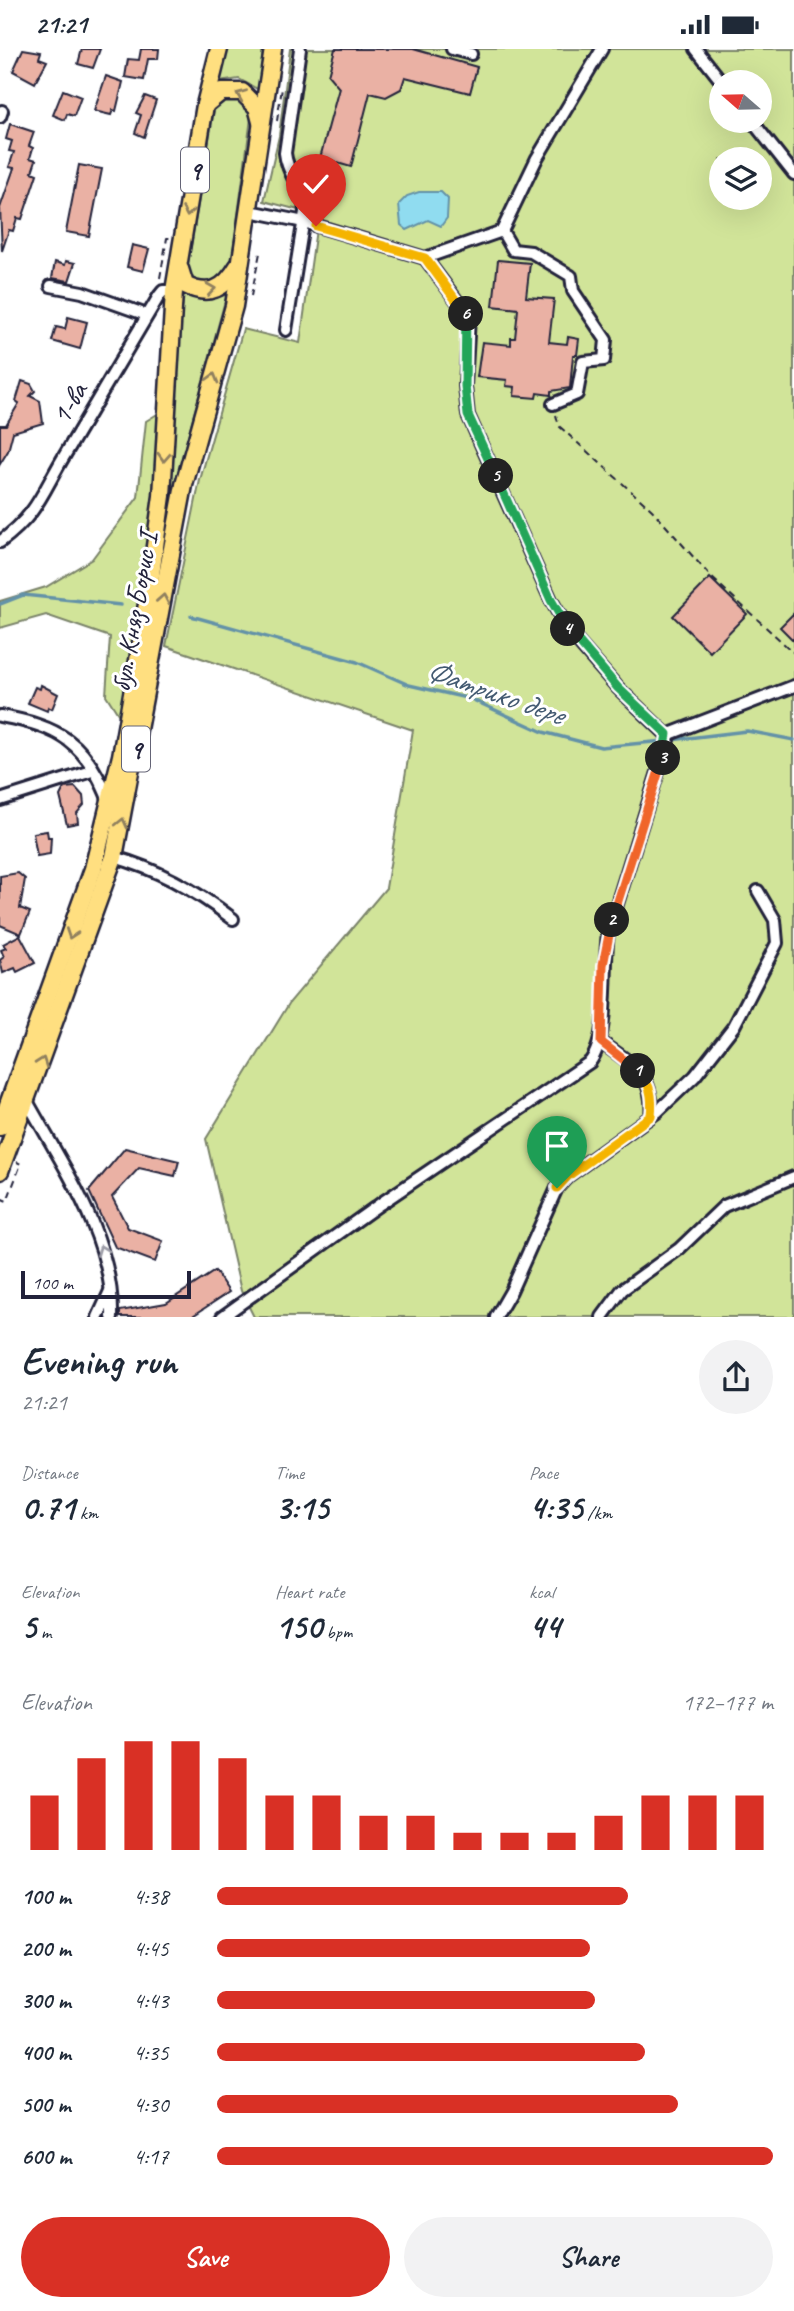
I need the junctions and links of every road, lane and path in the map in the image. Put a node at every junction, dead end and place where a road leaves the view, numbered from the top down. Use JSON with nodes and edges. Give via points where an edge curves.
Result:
{"nodes":[{"id":1,"x":219,"y":49,"type":"edge"},
{"id":2,"x":273,"y":49,"type":"edge"},
{"id":3,"x":300,"y":49,"type":"edge"},
{"id":4,"x":452,"y":49,"type":"edge"},
{"id":5,"x":602,"y":49,"type":"edge"},
{"id":6,"x":696,"y":49,"type":"edge"},
{"id":7,"x":471,"y":54,"type":"dead end"},
{"id":8,"x":713,"y":70,"type":"edge"},
{"id":9,"x":205,"y":105,"type":"junction"},
{"id":10,"x":262,"y":128,"type":"junction"},
{"id":11,"x":762,"y":133,"type":"edge"},
{"id":12,"x":794,"y":174,"type":"edge"},
{"id":13,"x":250,"y":211,"type":"junction"},
{"id":14,"x":304,"y":222,"type":"junction"},
{"id":15,"x":502,"y":231,"type":"junction"},
{"id":16,"x":167,"y":238,"type":"dead end"},
{"id":17,"x":260,"y":253,"type":"dead end"},
{"id":18,"x":425,"y":258,"type":"junction"},
{"id":19,"x":242,"y":259,"type":"junction"},
{"id":20,"x":179,"y":267,"type":"junction"},
{"id":21,"x":160,"y":278,"type":"dead end"},
{"id":22,"x":51,"y":286,"type":"dead end"},
{"id":23,"x":174,"y":291,"type":"junction"},
{"id":24,"x":251,"y":295,"type":"dead end"},
{"id":25,"x":148,"y":315,"type":"junction"},
{"id":26,"x":286,"y":330,"type":"dead end"},
{"id":27,"x":553,"y":404,"type":"joint"},
{"id":28,"x":0,"y":542,"type":"edge"},
{"id":29,"x":794,"y":653,"type":"edge"},
{"id":30,"x":794,"y":686,"type":"edge"},
{"id":31,"x":0,"y":716,"type":"edge"},
{"id":32,"x":667,"y":734,"type":"junction"},
{"id":33,"x":92,"y":771,"type":"junction"},
{"id":34,"x":0,"y":800,"type":"edge"},
{"id":35,"x":110,"y":804,"type":"junction"},
{"id":36,"x":114,"y":857,"type":"junction"},
{"id":37,"x":758,"y":891,"type":"dead end"},
{"id":38,"x":233,"y":919,"type":"dead end"},
{"id":39,"x":601,"y":1042,"type":"junction"},
{"id":40,"x":27,"y":1101,"type":"junction"},
{"id":41,"x":651,"y":1116,"type":"junction"},
{"id":42,"x":0,"y":1127,"type":"edge"},
{"id":43,"x":21,"y":1164,"type":"dead end"},
{"id":44,"x":0,"y":1171,"type":"edge"},
{"id":45,"x":794,"y":1177,"type":"edge"},
{"id":46,"x":0,"y":1198,"type":"edge"},
{"id":47,"x":113,"y":1286,"type":"junction"},
{"id":48,"x":98,"y":1317,"type":"edge"},
{"id":49,"x":112,"y":1317,"type":"edge"},
{"id":50,"x":222,"y":1317,"type":"edge"},
{"id":51,"x":496,"y":1317,"type":"edge"},
{"id":52,"x":602,"y":1317,"type":"edge"}],
"edges":[{"from":1,"to":9,"type":"highway","name":"бул. Княз Борис I","number":"9"},
{"from":2,"to":10,"type":"highway","name":"бул. Княз Борис I","number":"9"},
{"from":3,"to":14,"type":"street","via":[[285,153],[287,169],[305,199]]},
{"from":4,"to":7,"type":"street"},
{"from":5,"to":15,"type":"street","via":[[537,158]]},
{"from":6,"to":8,"type":"street"},
{"from":10,"to":9,"type":"highway","one_way":true,"via":[[257,107],[242,92],[221,92]]},
{"from":9,"to":20,"type":"highway","name":"бул. Княз Борис I","number":"9","one_way":true},
{"from":10,"to":13,"type":"highway","name":"бул. Княз Борис I","number":"9"},
{"from":11,"to":12,"type":"street"},
{"from":13,"to":14,"type":"street"},
{"from":13,"to":19,"type":"highway","name":"бул. Княз Борис I","number":"9"},
{"from":14,"to":18,"type":"street"},
{"from":14,"to":26,"type":"street"},
{"from":15,"to":18,"type":"street"},
{"from":15,"to":27,"type":"street","via":[[513,250],[531,253],[571,276],[573,291],[606,340],[604,360],[583,362],[577,394]]},
{"from":16,"to":21,"type":"path"},
{"from":17,"to":24,"type":"path"},
{"from":18,"to":32,"type":"street","via":[[469,317],[468,415],[551,600],[570,633]]},
{"from":20,"to":19,"type":"highway","one_way":true,"via":[[186,285],[211,291],[225,286]]},
{"from":36,"to":19,"type":"highway","name":"бул. Княз Борис I","number":"9","one_way":true,"via":[[184,485],[234,306]]},
{"from":20,"to":23,"type":"highway","name":"бул. Княз Борис I","number":"9"},
{"from":22,"to":25,"type":"street"},
{"from":23,"to":25,"type":"street","name":"1-ва","via":[[163,291]]},
{"from":23,"to":35,"type":"highway","name":"бул. Княз Борис I","number":"9","one_way":true,"via":[[162,496],[133,691]]},
{"from":25,"to":28,"type":"street","name":"1-ва","via":[[36,509]]},
{"from":27,"to":29,"type":"path","via":[[559,426],[652,510],[710,576]]},
{"from":30,"to":32,"type":"street"},
{"from":31,"to":33,"type":"street","via":[[56,730],[75,745]]},
{"from":32,"to":39,"type":"street","via":[[608,933]]},
{"from":33,"to":34,"type":"street"},
{"from":33,"to":35,"type":"street"},
{"from":35,"to":42,"type":"highway","name":"бул. Княз Борис I","number":"9","one_way":true,"via":[[89,882]]},
{"from":36,"to":38,"type":"street","via":[[142,865]]},
{"from":40,"to":36,"type":"highway","name":"бул. Княз Борис I","number":"9","one_way":true},
{"from":37,"to":41,"type":"street","via":[[775,920],[777,943],[766,969],[734,1026],[695,1076]]},
{"from":39,"to":41,"type":"street","via":[[649,1082]]},
{"from":39,"to":50,"type":"street","via":[[590,1062],[568,1080],[380,1204]]},
{"from":40,"to":44,"type":"highway","name":"бул. Княз Борис I","number":"9"},
{"from":47,"to":40,"type":"street","one_way":true,"via":[[94,1229]]},
{"from":41,"to":51,"type":"street","via":[[557,1188]]},
{"from":43,"to":46,"type":"path","via":[[7,1201]]},
{"from":45,"to":52,"type":"street","via":[[724,1206],[680,1248],[622,1290]]},
{"from":47,"to":48,"type":"street"},
{"from":47,"to":49,"type":"street"}]}
